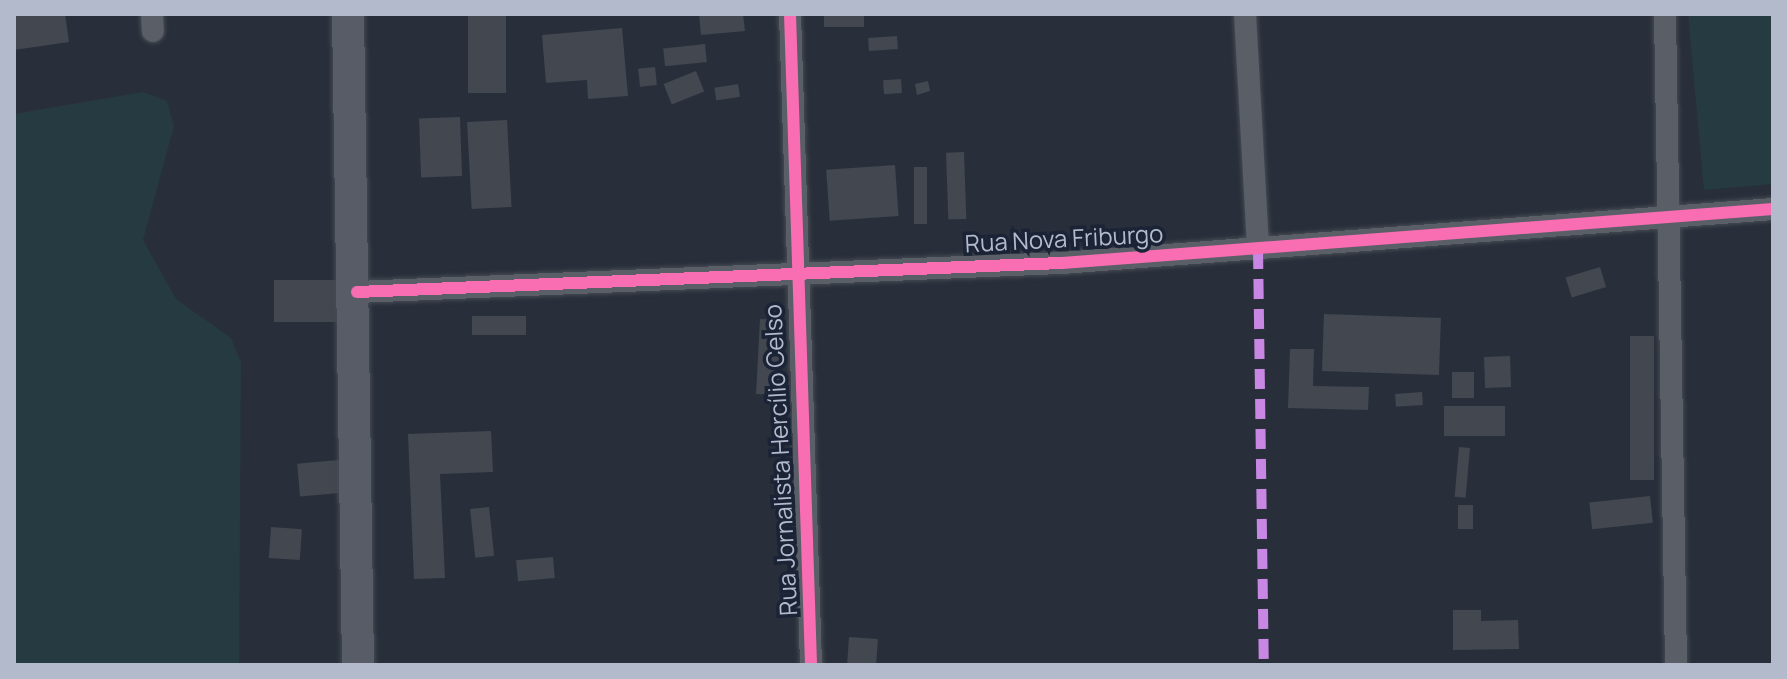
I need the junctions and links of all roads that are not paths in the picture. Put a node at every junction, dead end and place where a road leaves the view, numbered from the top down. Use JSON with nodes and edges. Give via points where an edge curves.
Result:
{"nodes":[{"id":1,"x":348,"y":14,"type":"edge"},
{"id":2,"x":790,"y":14,"type":"edge"},
{"id":3,"x":1245,"y":14,"type":"edge"},
{"id":4,"x":1665,"y":14,"type":"edge"},
{"id":5,"x":1773,"y":209,"type":"edge"},
{"id":6,"x":1673,"y":211,"type":"junction"},
{"id":7,"x":1258,"y":249,"type":"junction"},
{"id":8,"x":793,"y":272,"type":"junction"},
{"id":9,"x":357,"y":292,"type":"junction"},
{"id":10,"x":358,"y":665,"type":"edge"},
{"id":11,"x":811,"y":665,"type":"edge"},
{"id":12,"x":1676,"y":665,"type":"edge"}],
"edges":[{"from":1,"to":9,"type":"main road"},
{"from":2,"to":8,"type":"street","name":"Rua Jornalista Hercílio Celso"},
{"from":3,"to":7,"type":"street"},
{"from":4,"to":6,"type":"street"},
{"from":5,"to":6,"type":"street","name":"Rua Nova Friburgo"},
{"from":6,"to":7,"type":"street","name":"Rua Nova Friburgo"},
{"from":6,"to":12,"type":"street"},
{"from":7,"to":8,"type":"street","name":"Rua Nova Friburgo"},
{"from":8,"to":9,"type":"street","name":"Rua Nova Friburgo"},
{"from":8,"to":11,"type":"street","name":"Rua Jornalista Hercílio Celso"},
{"from":9,"to":10,"type":"main road"}]}
